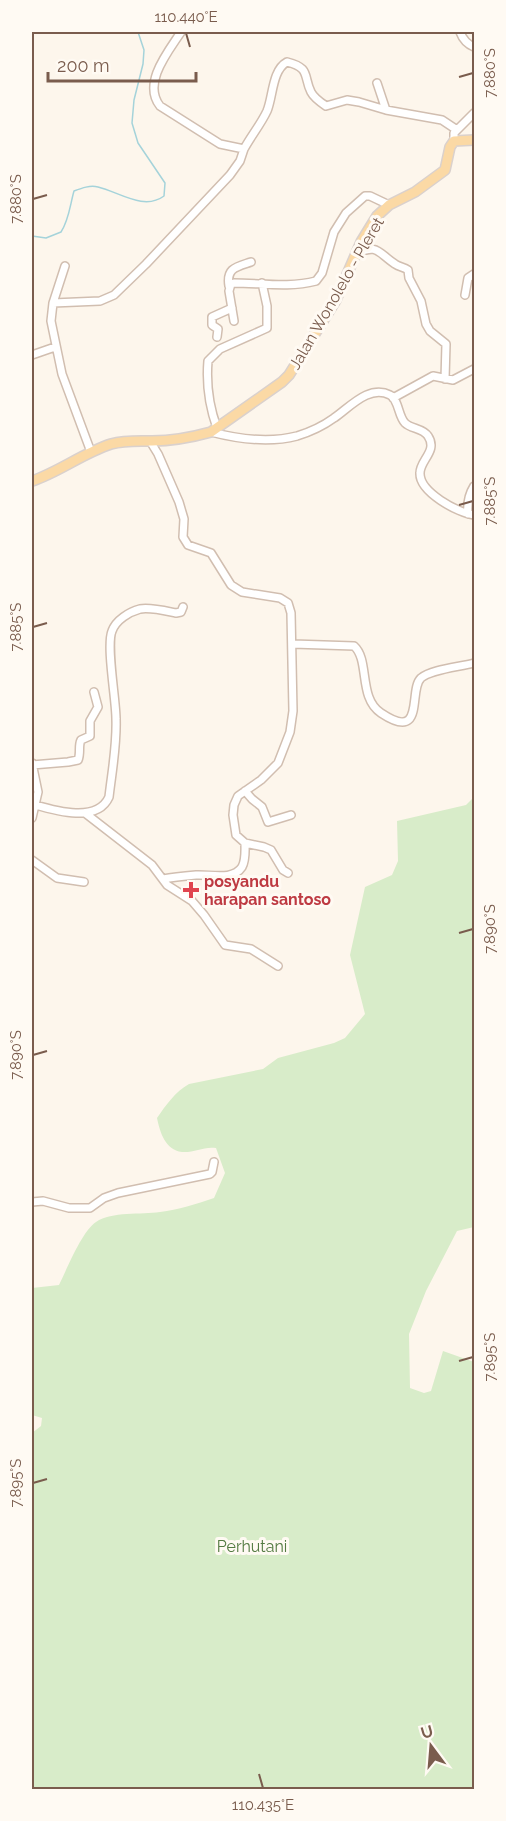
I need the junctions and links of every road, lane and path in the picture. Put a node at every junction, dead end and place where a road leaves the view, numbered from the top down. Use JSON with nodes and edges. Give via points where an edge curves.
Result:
{"nodes":[{"id":1,"x":181,"y":32,"type":"edge"},
{"id":2,"x":460,"y":32,"type":"edge"},
{"id":3,"x":474,"y":47,"type":"edge"},
{"id":4,"x":377,"y":83,"type":"dead end"},
{"id":5,"x":386,"y":110,"type":"junction"},
{"id":6,"x":474,"y":113,"type":"edge"},
{"id":7,"x":457,"y":130,"type":"junction"},
{"id":8,"x":474,"y":140,"type":"edge"},
{"id":9,"x":454,"y":141,"type":"junction"},
{"id":10,"x":244,"y":149,"type":"junction"},
{"id":11,"x":388,"y":205,"type":"junction"},
{"id":12,"x":356,"y":254,"type":"junction"},
{"id":13,"x":251,"y":262,"type":"dead end"},
{"id":14,"x":65,"y":266,"type":"dead end"},
{"id":15,"x":474,"y":274,"type":"edge"},
{"id":16,"x":262,"y":283,"type":"junction"},
{"id":17,"x":229,"y":286,"type":"junction"},
{"id":18,"x":465,"y":295,"type":"dead end"},
{"id":19,"x":53,"y":303,"type":"junction"},
{"id":20,"x":232,"y":308,"type":"junction"},
{"id":21,"x":234,"y":321,"type":"dead end"},
{"id":22,"x":217,"y":336,"type":"dead end"},
{"id":23,"x":55,"y":347,"type":"junction"},
{"id":24,"x":32,"y":355,"type":"edge"},
{"id":25,"x":474,"y":369,"type":"edge"},
{"id":26,"x":446,"y":379,"type":"junction"},
{"id":27,"x":393,"y":398,"type":"junction"},
{"id":28,"x":214,"y":430,"type":"junction"},
{"id":29,"x":150,"y":441,"type":"junction"},
{"id":30,"x":91,"y":452,"type":"junction"},
{"id":31,"x":32,"y":481,"type":"edge"},
{"id":32,"x":474,"y":486,"type":"edge"},
{"id":33,"x":471,"y":514,"type":"edge"},
{"id":34,"x":183,"y":607,"type":"dead end"},
{"id":35,"x":293,"y":644,"type":"junction"},
{"id":36,"x":474,"y":663,"type":"edge"},
{"id":37,"x":94,"y":692,"type":"dead end"},
{"id":38,"x":32,"y":764,"type":"edge"},
{"id":39,"x":245,"y":791,"type":"junction"},
{"id":40,"x":34,"y":804,"type":"edge"},
{"id":41,"x":85,"y":813,"type":"junction"},
{"id":42,"x":291,"y":815,"type":"dead end"},
{"id":43,"x":32,"y":818,"type":"edge"},
{"id":44,"x":245,"y":843,"type":"junction"},
{"id":45,"x":32,"y":860,"type":"edge"},
{"id":46,"x":288,"y":873,"type":"dead end"},
{"id":47,"x":163,"y":879,"type":"junction"},
{"id":48,"x":84,"y":882,"type":"dead end"},
{"id":49,"x":278,"y":966,"type":"dead end"},
{"id":50,"x":214,"y":1162,"type":"dead end"},
{"id":51,"x":32,"y":1202,"type":"edge"}],
"edges":[{"from":1,"to":10,"type":"street","via":[[154,82],[155,100],[220,144]]},
{"from":2,"to":3,"type":"street"},
{"from":4,"to":5,"type":"street"},
{"from":5,"to":7,"type":"street","via":[[442,120]]},
{"from":5,"to":10,"type":"street","via":[[347,100],[326,106],[311,93],[304,70],[287,62],[279,71],[267,110]]},
{"from":6,"to":7,"type":"street"},
{"from":7,"to":9,"type":"street"},
{"from":8,"to":9,"type":"main road"},
{"from":9,"to":11,"type":"main road","name":"Jalan Wonolelo - Pleret","via":[[445,170],[415,192]]},
{"from":10,"to":19,"type":"street","via":[[230,175],[114,295],[100,301]]},
{"from":11,"to":12,"type":"main road","name":"Jalan Wonolelo - Pleret","via":[[377,216]]},
{"from":11,"to":16,"type":"street","via":[[368,196],[346,213],[334,232],[322,273],[316,280]]},
{"from":12,"to":26,"type":"street","via":[[375,250],[408,270],[426,324],[446,344]]},
{"from":12,"to":28,"type":"main road","name":"Jalan Wonolelo - Pleret","via":[[336,300],[289,375]]},
{"from":13,"to":17,"type":"street","via":[[229,273]]},
{"from":14,"to":19,"type":"street"},
{"from":15,"to":18,"type":"street","via":[[468,278]]},
{"from":16,"to":17,"type":"street"},
{"from":16,"to":28,"type":"street","via":[[267,328],[220,350],[208,361],[208,399]]},
{"from":17,"to":20,"type":"street"},
{"from":19,"to":23,"type":"street"},
{"from":20,"to":21,"type":"street"},
{"from":20,"to":22,"type":"street","via":[[212,317]]},
{"from":23,"to":24,"type":"street"},
{"from":23,"to":30,"type":"street"},
{"from":25,"to":26,"type":"street","via":[[456,380]]},
{"from":26,"to":27,"type":"street","via":[[433,376]]},
{"from":27,"to":28,"type":"street","via":[[383,393],[367,395],[333,419],[295,436],[231,437]]},
{"from":27,"to":33,"type":"street","via":[[404,422],[429,439],[430,454],[419,471],[423,485],[454,510]]},
{"from":28,"to":29,"type":"main road","name":"Jalan Wonolelo - Pleret","via":[[198,436]]},
{"from":29,"to":30,"type":"main road","name":"Jalan Wonolelo - Pleret","via":[[112,444]]},
{"from":29,"to":35,"type":"street","via":[[179,502],[185,541],[211,553],[231,585],[242,592],[285,600],[291,613]]},
{"from":30,"to":31,"type":"main road","name":"Jalan Wonolelo - Pleret"},
{"from":32,"to":33,"type":"street","via":[[467,507]]},
{"from":34,"to":41,"type":"street","via":[[176,613],[141,608],[126,615],[111,633],[117,720],[109,797],[100,807]]},
{"from":35,"to":36,"type":"street","via":[[354,646],[360,654],[364,682],[374,708],[400,721],[412,716],[422,678]]},
{"from":35,"to":39,"type":"street","via":[[290,732],[278,763]]},
{"from":37,"to":38,"type":"street","via":[[98,707],[90,721],[90,736],[79,743],[78,760]]},
{"from":38,"to":40,"type":"street","via":[[38,792]]},
{"from":39,"to":42,"type":"street","via":[[262,807],[268,822]]},
{"from":39,"to":44,"type":"street","via":[[238,796],[233,815],[236,835]]},
{"from":40,"to":41,"type":"street"},
{"from":40,"to":43,"type":"street"},
{"from":41,"to":47,"type":"street","via":[[152,865]]},
{"from":44,"to":46,"type":"street","via":[[271,850]]},
{"from":44,"to":47,"type":"street","via":[[244,862],[235,873]]},
{"from":45,"to":48,"type":"street","via":[[57,878]]},
{"from":47,"to":49,"type":"street","via":[[196,905],[225,945],[251,949]]},
{"from":50,"to":51,"type":"street","via":[[210,1174],[118,1193],[90,1208]]}]}
